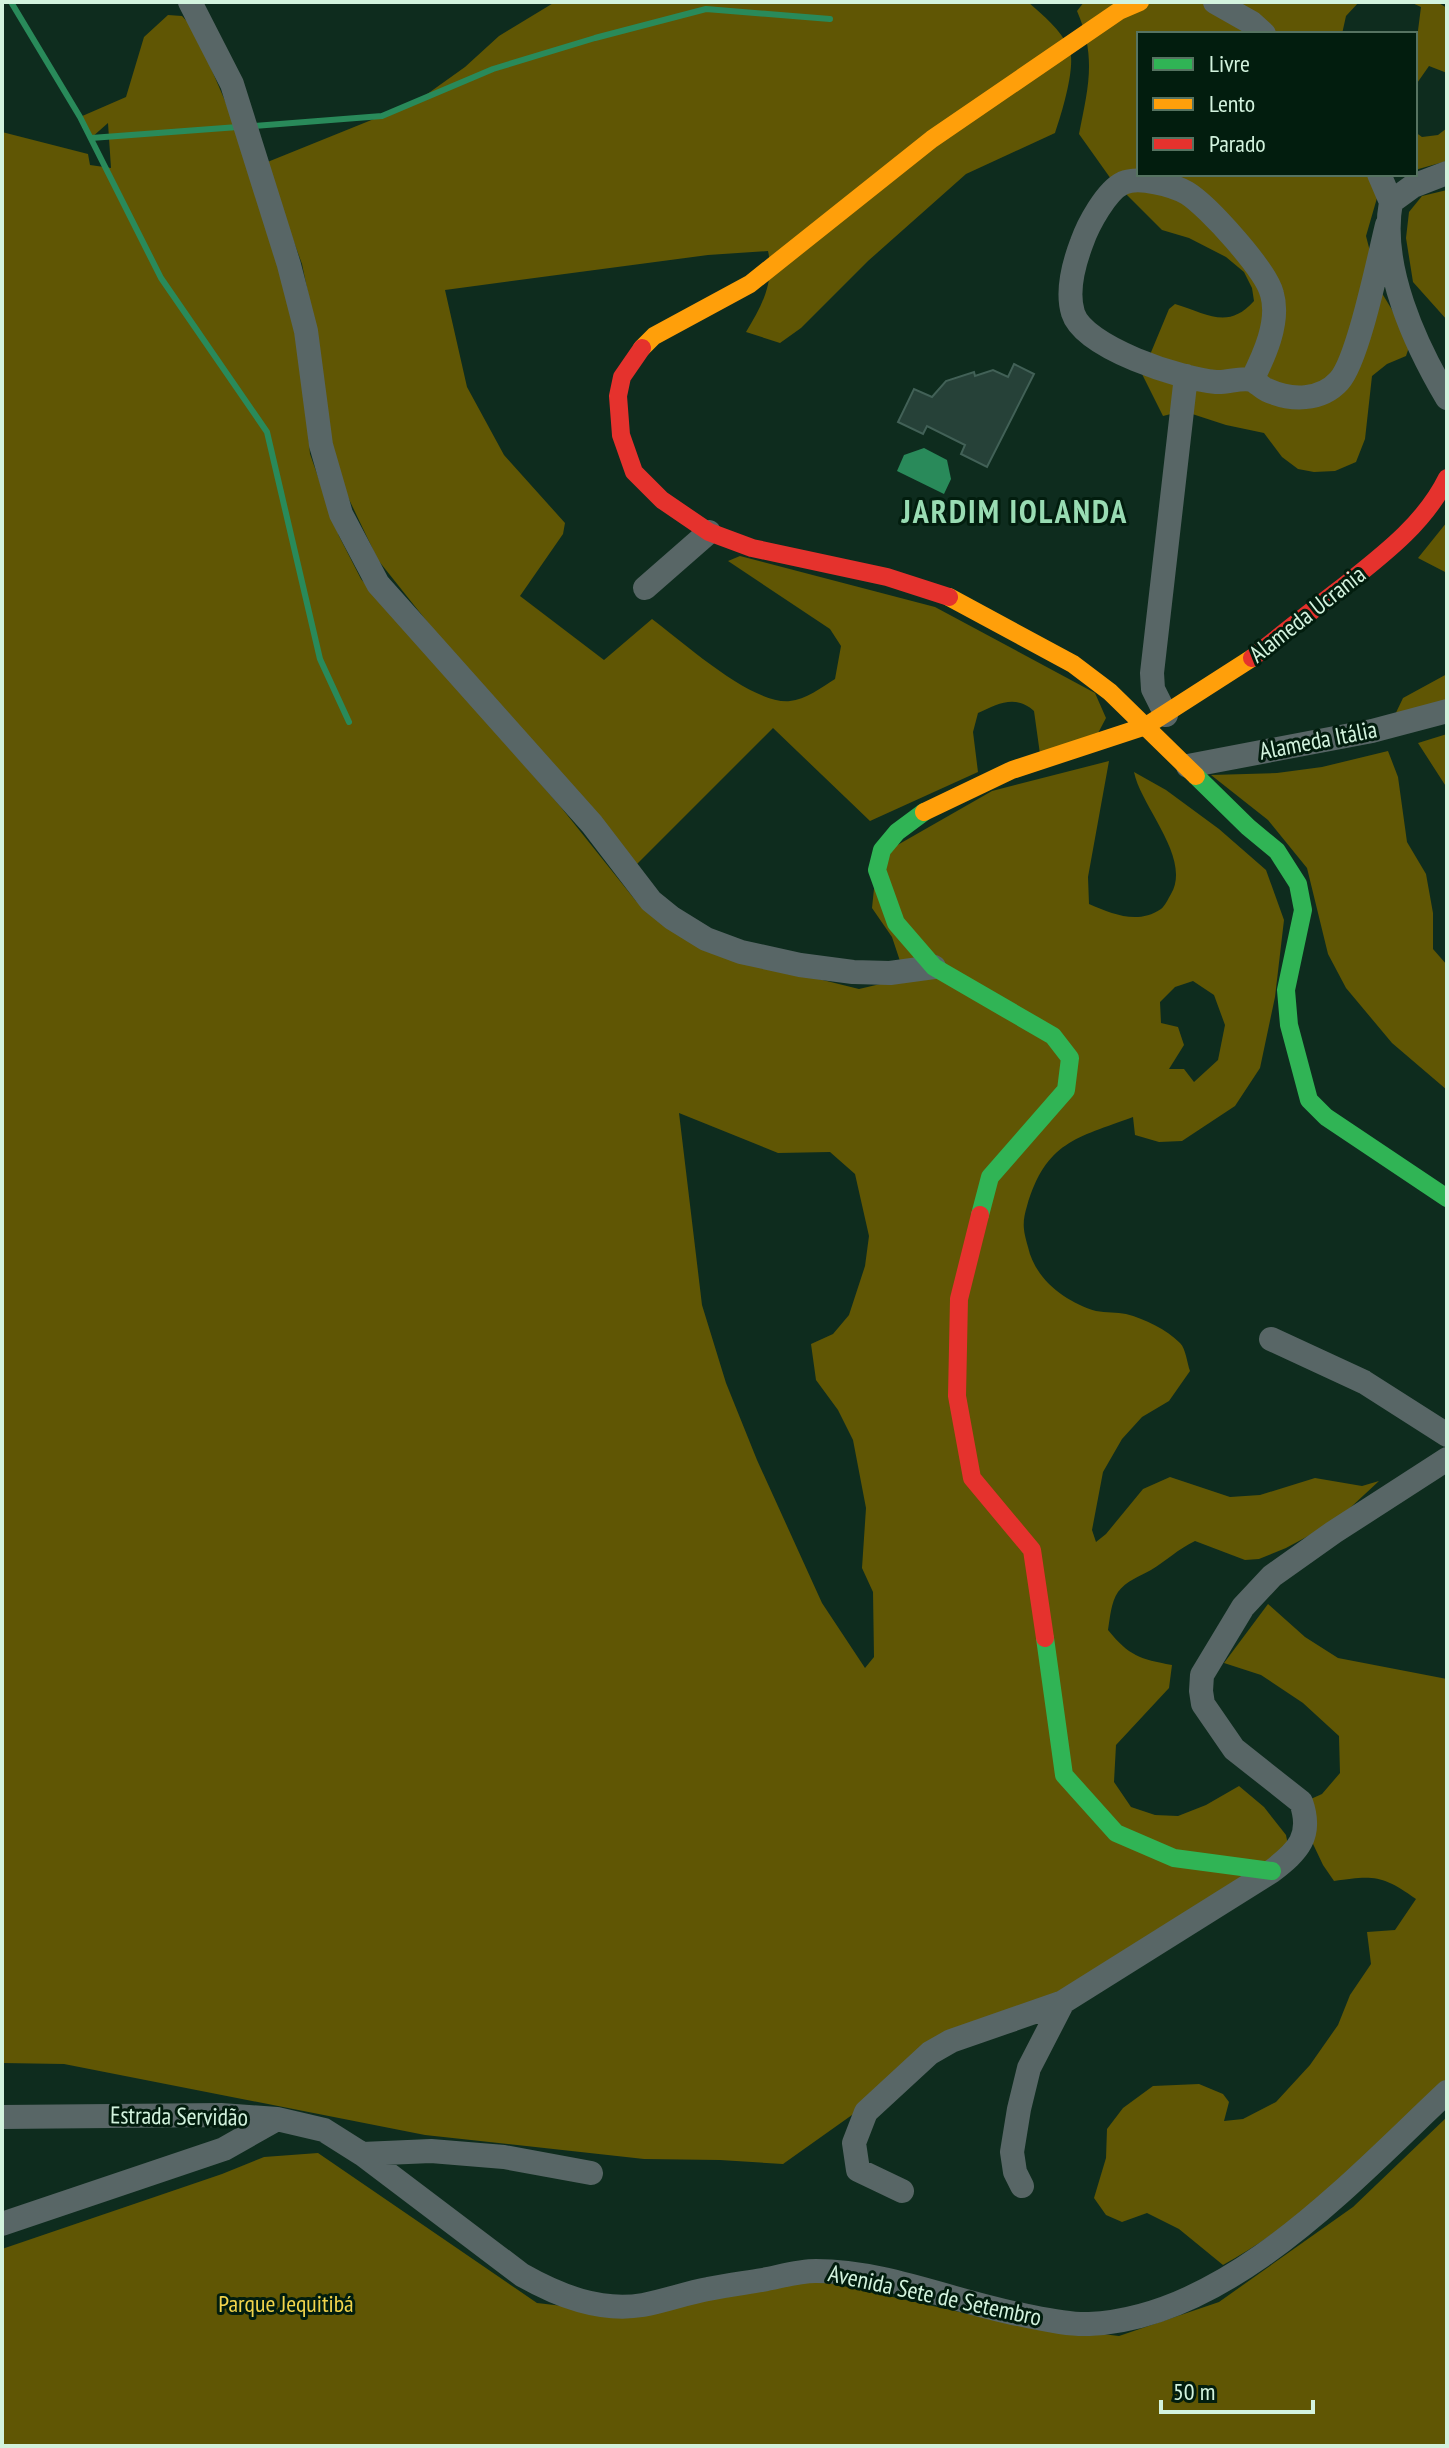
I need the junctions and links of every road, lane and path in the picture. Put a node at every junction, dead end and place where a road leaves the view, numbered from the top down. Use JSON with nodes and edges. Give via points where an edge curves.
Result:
{"nodes":[{"id":1,"x":190,"y":2,"type":"edge"},
{"id":2,"x":1140,"y":2,"type":"edge"},
{"id":3,"x":1215,"y":2,"type":"edge"},
{"id":4,"x":1262,"y":32,"type":"edge"},
{"id":5,"x":1447,"y":173,"type":"edge"},
{"id":6,"x":1380,"y":176,"type":"edge"},
{"id":7,"x":1389,"y":214,"type":"junction"},
{"id":8,"x":1186,"y":376,"type":"junction"},
{"id":9,"x":1252,"y":380,"type":"junction"},
{"id":10,"x":1447,"y":398,"type":"edge"},
{"id":11,"x":1445,"y":488,"type":"edge"},
{"id":12,"x":709,"y":532,"type":"junction"},
{"id":13,"x":645,"y":588,"type":"dead end"},
{"id":14,"x":1447,"y":711,"type":"edge"},
{"id":15,"x":1156,"y":720,"type":"junction"},
{"id":16,"x":1188,"y":766,"type":"junction"},
{"id":17,"x":934,"y":967,"type":"junction"},
{"id":18,"x":1447,"y":1198,"type":"edge"},
{"id":19,"x":1271,"y":1339,"type":"dead end"},
{"id":20,"x":1447,"y":1435,"type":"edge"},
{"id":21,"x":1447,"y":1459,"type":"edge"},
{"id":22,"x":1272,"y":1871,"type":"junction"},
{"id":23,"x":1063,"y":2002,"type":"junction"},
{"id":24,"x":1447,"y":2092,"type":"edge"},
{"id":25,"x":2,"y":2117,"type":"edge"},
{"id":26,"x":277,"y":2119,"type":"junction"},
{"id":27,"x":355,"y":2150,"type":"junction"},
{"id":28,"x":591,"y":2173,"type":"dead end"},
{"id":29,"x":1022,"y":2186,"type":"dead end"},
{"id":30,"x":902,"y":2191,"type":"dead end"},
{"id":31,"x":2,"y":2224,"type":"edge"}],
"edges":[{"from":1,"to":17,"type":"street","via":[[232,84],[306,331],[321,445],[341,514],[378,584],[592,824],[651,901],[672,918],[741,952],[800,965],[890,973]]},
{"from":2,"to":12,"type":"street","via":[[1119,11],[932,139],[750,284],[654,336],[634,356],[618,396],[621,435],[634,472],[662,500]]},
{"from":3,"to":4,"type":"street"},
{"from":5,"to":7,"type":"street","via":[[1413,186]]},
{"from":6,"to":7,"type":"street"},
{"from":7,"to":9,"type":"street","via":[[1355,348],[1342,379],[1324,394],[1293,398]]},
{"from":7,"to":10,"type":"street","via":[[1393,266],[1409,322]]},
{"from":8,"to":9,"type":"street","via":[[1215,382]]},
{"from":8,"to":9,"type":"street","via":[[1117,351],[1091,335],[1073,314],[1075,259],[1089,224],[1124,183],[1155,181],[1187,193],[1257,263],[1272,294],[1274,312],[1266,351]]},
{"from":8,"to":15,"type":"street","via":[[1152,673]]},
{"from":11,"to":15,"type":"street","name":"Alameda Ucrania","via":[[1385,553],[1249,660]]},
{"from":12,"to":13,"type":"street"},
{"from":12,"to":15,"type":"street","via":[[752,548],[942,593],[1073,664]]},
{"from":14,"to":16,"type":"street","name":"Alameda Itália","via":[[1330,740]]},
{"from":15,"to":16,"type":"street"},
{"from":15,"to":17,"type":"street","name":"Alameda Ucrania","via":[[1012,770],[926,810],[897,832],[882,850],[877,870],[896,923]]},
{"from":16,"to":18,"type":"street","via":[[1277,851],[1298,884],[1303,910],[1286,990],[1289,1025],[1309,1100],[1326,1117]]},
{"from":17,"to":22,"type":"street","name":"Alameda Ucrania","via":[[1053,1036],[1070,1058],[1066,1090],[990,1177],[959,1299],[957,1396],[972,1478],[1032,1550],[1064,1775],[1116,1833],[1174,1858]]},
{"from":19,"to":20,"type":"street","via":[[1364,1382]]},
{"from":21,"to":22,"type":"street","via":[[1272,1576],[1243,1607],[1202,1675],[1203,1704],[1234,1749],[1301,1802],[1304,1835],[1295,1853]]},
{"from":22,"to":23,"type":"street"},
{"from":23,"to":29,"type":"street","via":[[1029,2068],[1019,2109],[1012,2152]]},
{"from":23,"to":30,"type":"street","via":[[951,2041],[930,2053],[866,2112],[854,2143],[858,2170]]},
{"from":24,"to":27,"type":"street","name":"Avenida Sete de Setembro","via":[[1341,2192],[1216,2286],[1165,2310],[1085,2324],[995,2309],[852,2274],[813,2271],[641,2305],[582,2302],[522,2275]]},
{"from":25,"to":26,"type":"street","name":"Estrada Servidão","via":[[148,2114]]},
{"from":26,"to":27,"type":"street","name":"Estrada Servidão","via":[[324,2130]]},
{"from":26,"to":31,"type":"street","via":[[224,2149]]},
{"from":27,"to":28,"type":"street","via":[[504,2157]]}]}
